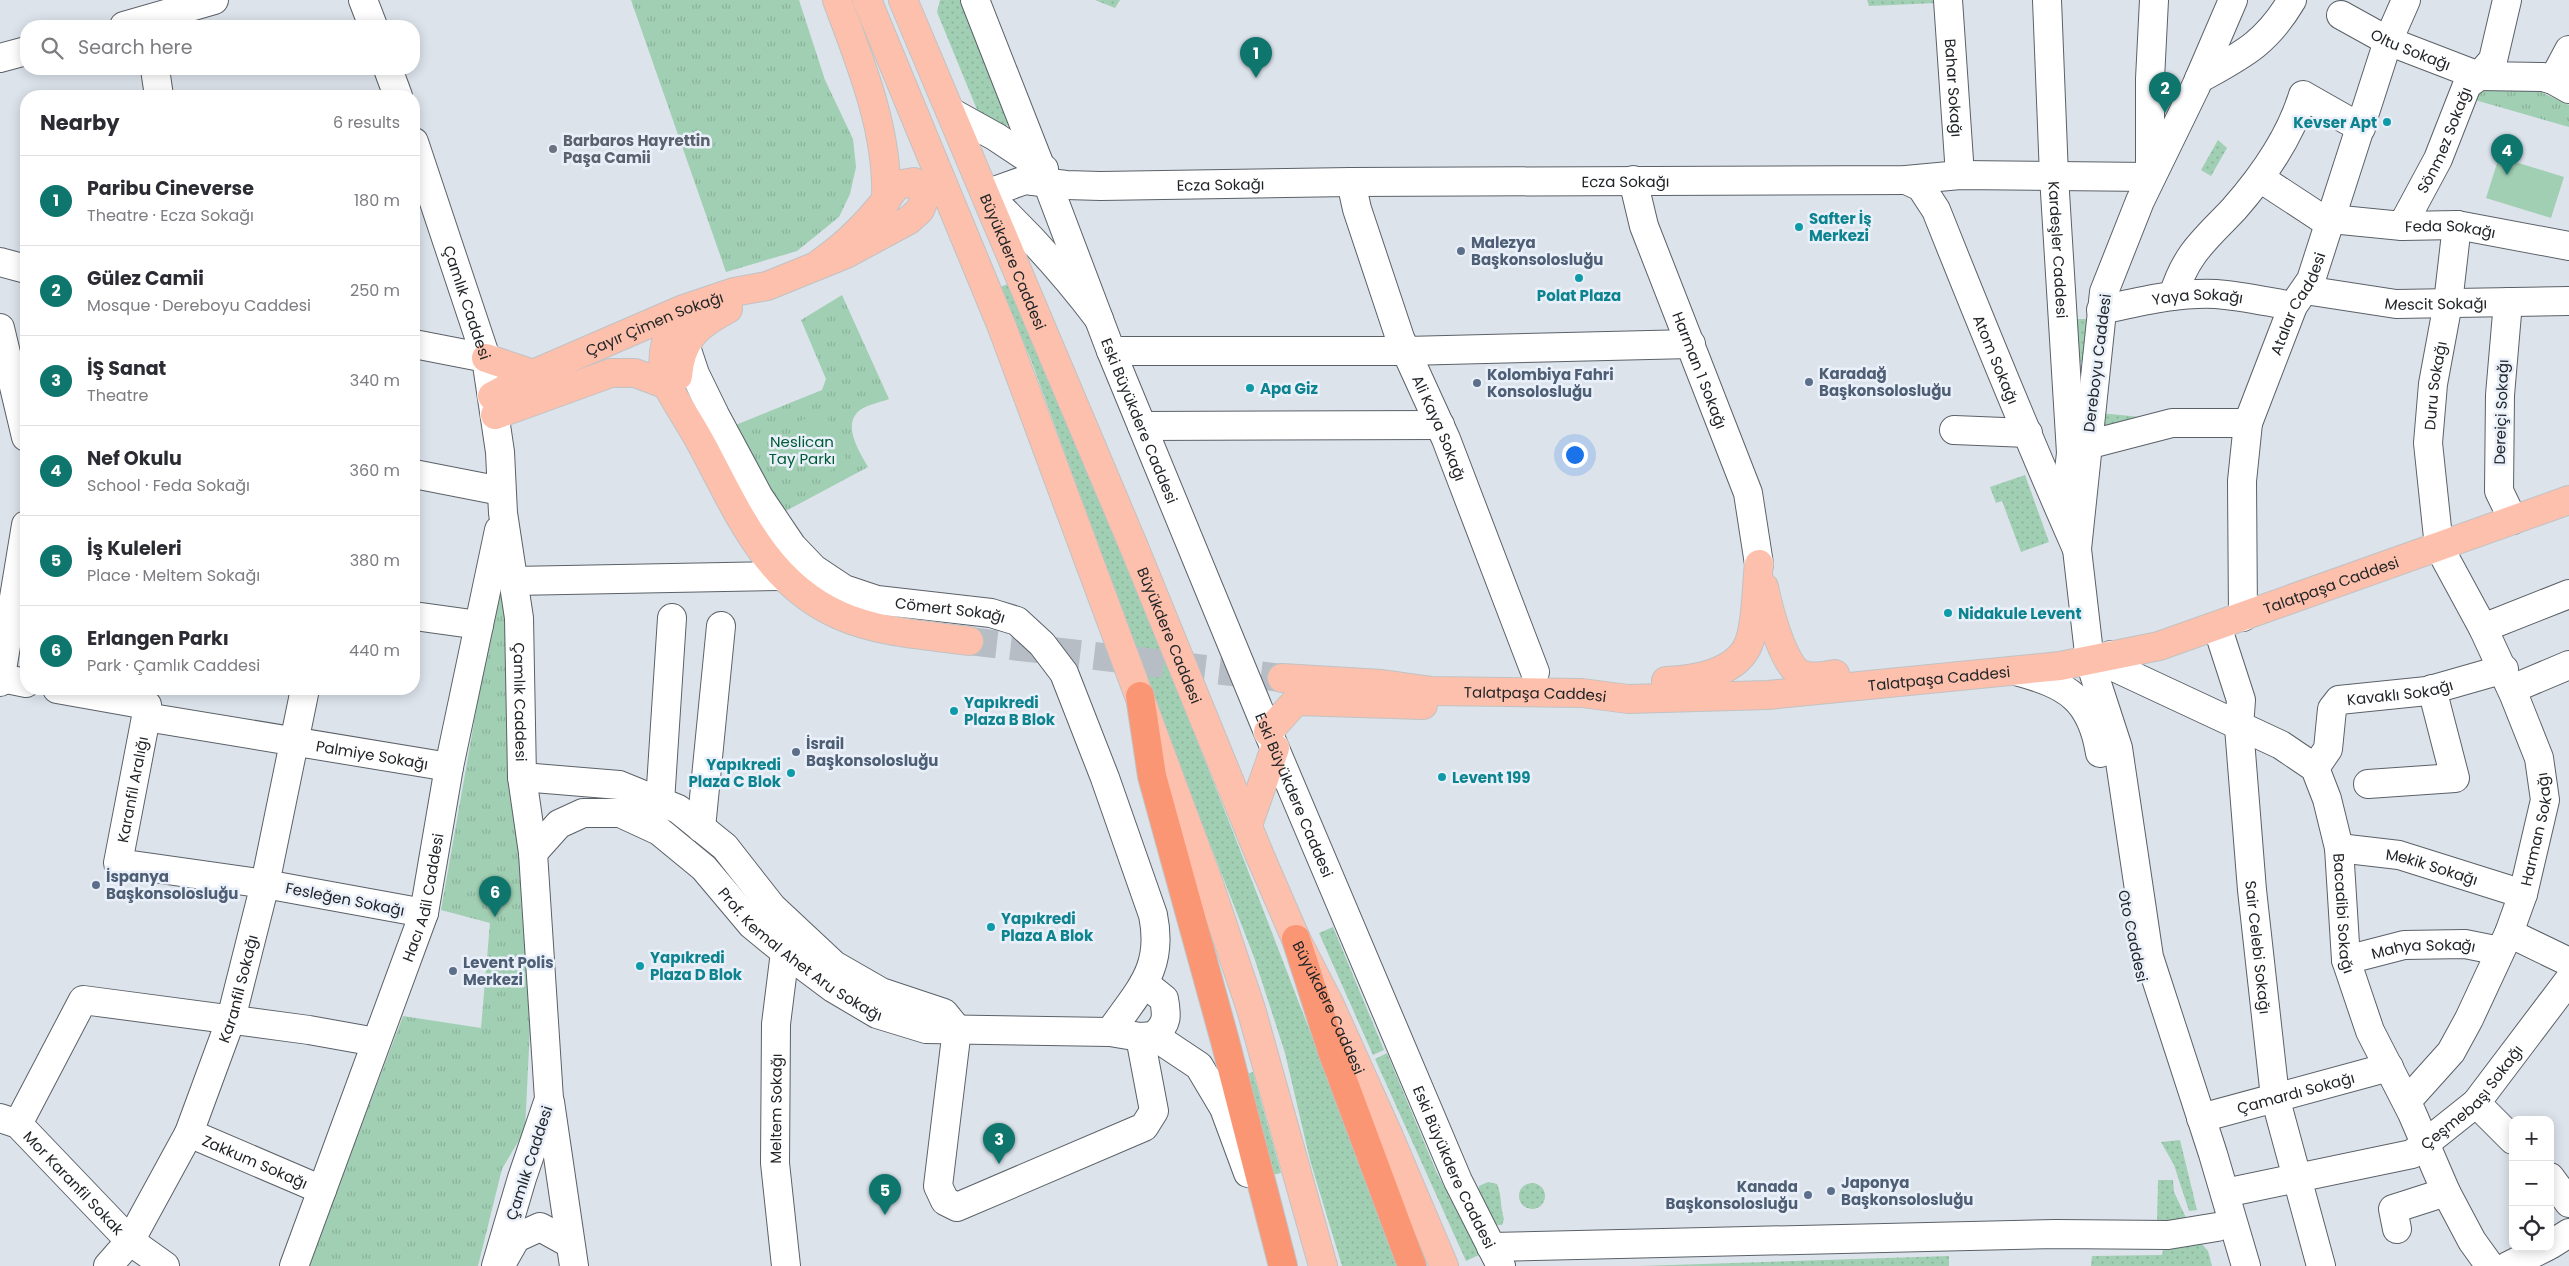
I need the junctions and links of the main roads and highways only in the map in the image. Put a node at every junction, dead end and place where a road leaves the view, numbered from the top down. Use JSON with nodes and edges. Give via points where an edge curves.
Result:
{"nodes":[{"id":1,"x":837,"y":0,"type":"edge"},
{"id":2,"x":867,"y":0,"type":"edge"},
{"id":3,"x":903,"y":0,"type":"edge"},
{"id":4,"x":986,"y":194,"type":"junction"},
{"id":5,"x":886,"y":201,"type":"junction"},
{"id":6,"x":909,"y":220,"type":"junction"},
{"id":7,"x":966,"y":235,"type":"junction"},
{"id":8,"x":820,"y":263,"type":"junction"},
{"id":9,"x":767,"y":286,"type":"junction"},
{"id":10,"x":699,"y":305,"type":"junction"},
{"id":11,"x":486,"y":358,"type":"road end"},
{"id":12,"x":533,"y":374,"type":"junction"},
{"id":13,"x":667,"y":385,"type":"junction"},
{"id":14,"x":687,"y":416,"type":"junction"},
{"id":15,"x":2569,"y":500,"type":"edge"},
{"id":16,"x":969,"y":641,"type":"tunnel mouth"},
{"id":17,"x":1282,"y":678,"type":"tunnel mouth"},
{"id":18,"x":1876,"y":683,"type":"junction"},
{"id":19,"x":1382,"y":684,"type":"junction"},
{"id":20,"x":1140,"y":696,"type":"junction"},
{"id":21,"x":1628,"y":699,"type":"junction"},
{"id":22,"x":1248,"y":825,"type":"junction"},
{"id":23,"x":1296,"y":939,"type":"junction"},
{"id":24,"x":1283,"y":1266,"type":"edge"},
{"id":25,"x":1323,"y":1266,"type":"edge"},
{"id":26,"x":1412,"y":1266,"type":"edge"},
{"id":27,"x":1444,"y":1266,"type":"edge"}],
"edges":[{"from":1,"to":5,"type":"main road","via":[[882,139]]},
{"from":2,"to":7,"type":"main road"},
{"from":3,"to":4,"type":"main road","name":"Büyükdere Caddesi"},
{"from":4,"to":7,"type":"main road","via":[[974,212]]},
{"from":4,"to":22,"type":"main road","name":"Büyükdere Caddesi"},
{"from":5,"to":6,"type":"main road","name":"Çayır Çimen Sokağı","via":[[897,185],[914,182],[922,187],[924,200],[920,210]]},
{"from":5,"to":8,"type":"main road","name":"Çayır Çimen Sokağı","via":[[843,247]]},
{"from":6,"to":7,"type":"main road","via":[[944,223]]},
{"from":6,"to":8,"type":"main road","name":"Çayır Çimen Sokağı","via":[[846,254]]},
{"from":7,"to":20,"type":"main road"},
{"from":8,"to":9,"type":"main road","name":"Çayır Çimen Sokağı"},
{"from":9,"to":10,"type":"main road","name":"Çayır Çimen Sokağı","via":[[734,292]]},
{"from":9,"to":14,"type":"main road","via":[[709,318],[685,344],[678,382]]},
{"from":10,"to":12,"type":"main road","name":"Çayır Çimen Sokağı"},
{"from":10,"to":13,"type":"main road","via":[[684,314],[666,340],[663,373]]},
{"from":11,"to":12,"type":"main road"},
{"from":12,"to":13,"type":"main road","name":"Çayır Çimen Sokağı","via":[[493,406],[611,372],[635,373]]},
{"from":13,"to":14,"type":"main road"},
{"from":14,"to":16,"type":"main road","via":[[757,545],[781,576],[809,598],[838,615],[860,623]]},
{"from":15,"to":18,"type":"main road","name":"Talatpaşa Caddesi","via":[[2159,646],[2016,672]]},
{"from":17,"to":19,"type":"main road","name":"Talatpaşa Caddesi"},
{"from":18,"to":19,"type":"main road","via":[[1837,674],[1810,677],[1790,667],[1770,617],[1758,564],[1753,630],[1748,646],[1731,664],[1698,679],[1538,683],[1430,679]]},
{"from":18,"to":21,"type":"main road","name":"Talatpaşa Caddesi","via":[[1768,695]]},
{"from":19,"to":21,"type":"main road","name":"Talatpaşa Caddesi","via":[[1432,691],[1582,693]]},
{"from":20,"to":24,"type":"highway","via":[[1152,776]]},
{"from":20,"to":25,"type":"main road","via":[[1228,938]]},
{"from":21,"to":22,"type":"main road","via":[[1586,705],[1296,701],[1272,740]]},
{"from":22,"to":23,"type":"main road","name":"Büyükdere Caddesi"},
{"from":23,"to":26,"type":"highway","via":[[1332,1051]]},
{"from":23,"to":27,"type":"main road","name":"Büyükdere Caddesi","via":[[1329,1003]]}]}
